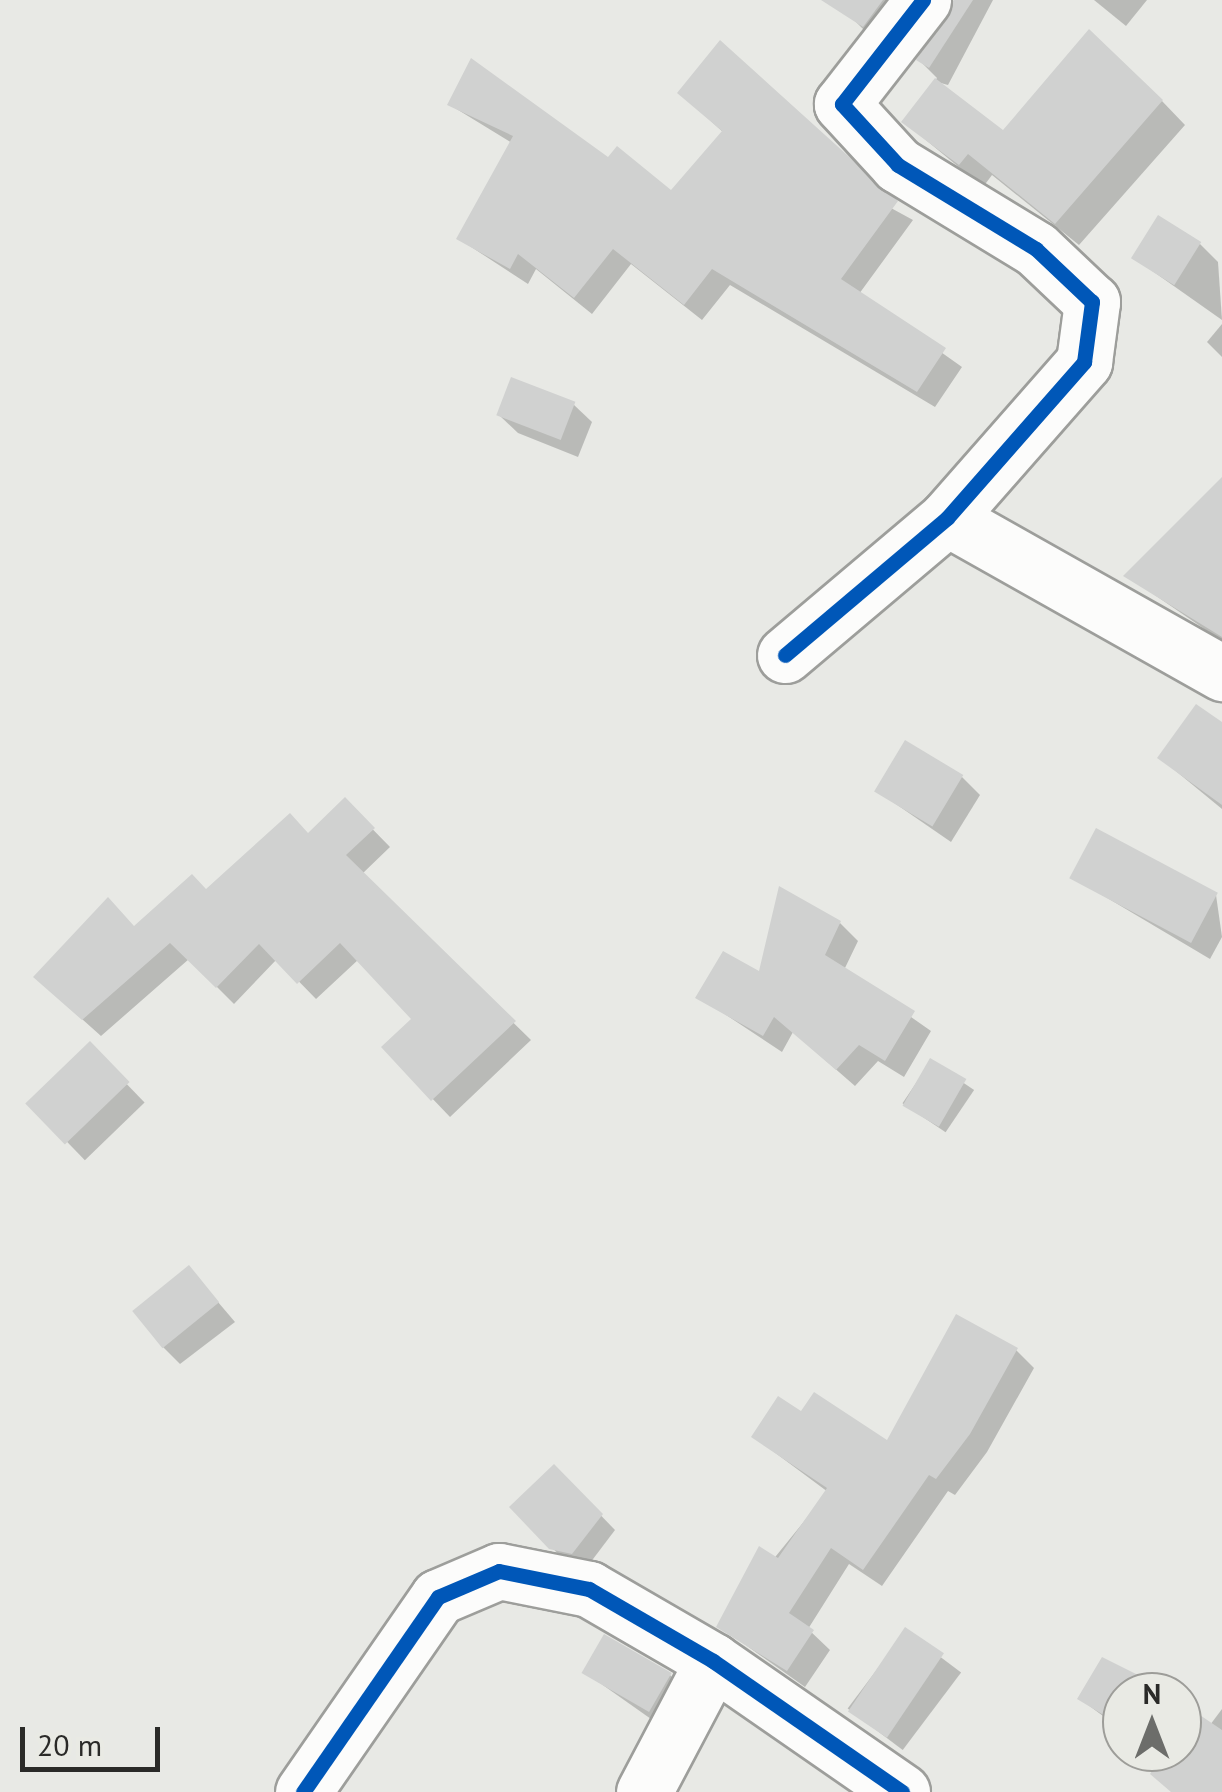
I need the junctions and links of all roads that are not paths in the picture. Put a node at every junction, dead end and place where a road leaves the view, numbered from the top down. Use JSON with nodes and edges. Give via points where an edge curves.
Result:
{"nodes":[{"id":1,"x":923,"y":0,"type":"edge"},
{"id":2,"x":947,"y":518,"type":"junction"},
{"id":3,"x":785,"y":656,"type":"dead end"},
{"id":4,"x":1222,"y":673,"type":"edge"},
{"id":5,"x":713,"y":1661,"type":"junction"},
{"id":6,"x":304,"y":1792,"type":"edge"},
{"id":7,"x":644,"y":1792,"type":"edge"},
{"id":8,"x":902,"y":1792,"type":"edge"}],
"edges":[{"from":1,"to":2,"type":"street","via":[[842,104],[898,165],[1036,249],[1092,302],[1084,362]]},
{"from":2,"to":3,"type":"street"},
{"from":2,"to":4,"type":"street"},
{"from":5,"to":6,"type":"street","via":[[589,1589],[499,1571],[438,1597]]},
{"from":5,"to":7,"type":"street"},
{"from":5,"to":8,"type":"street"}]}
